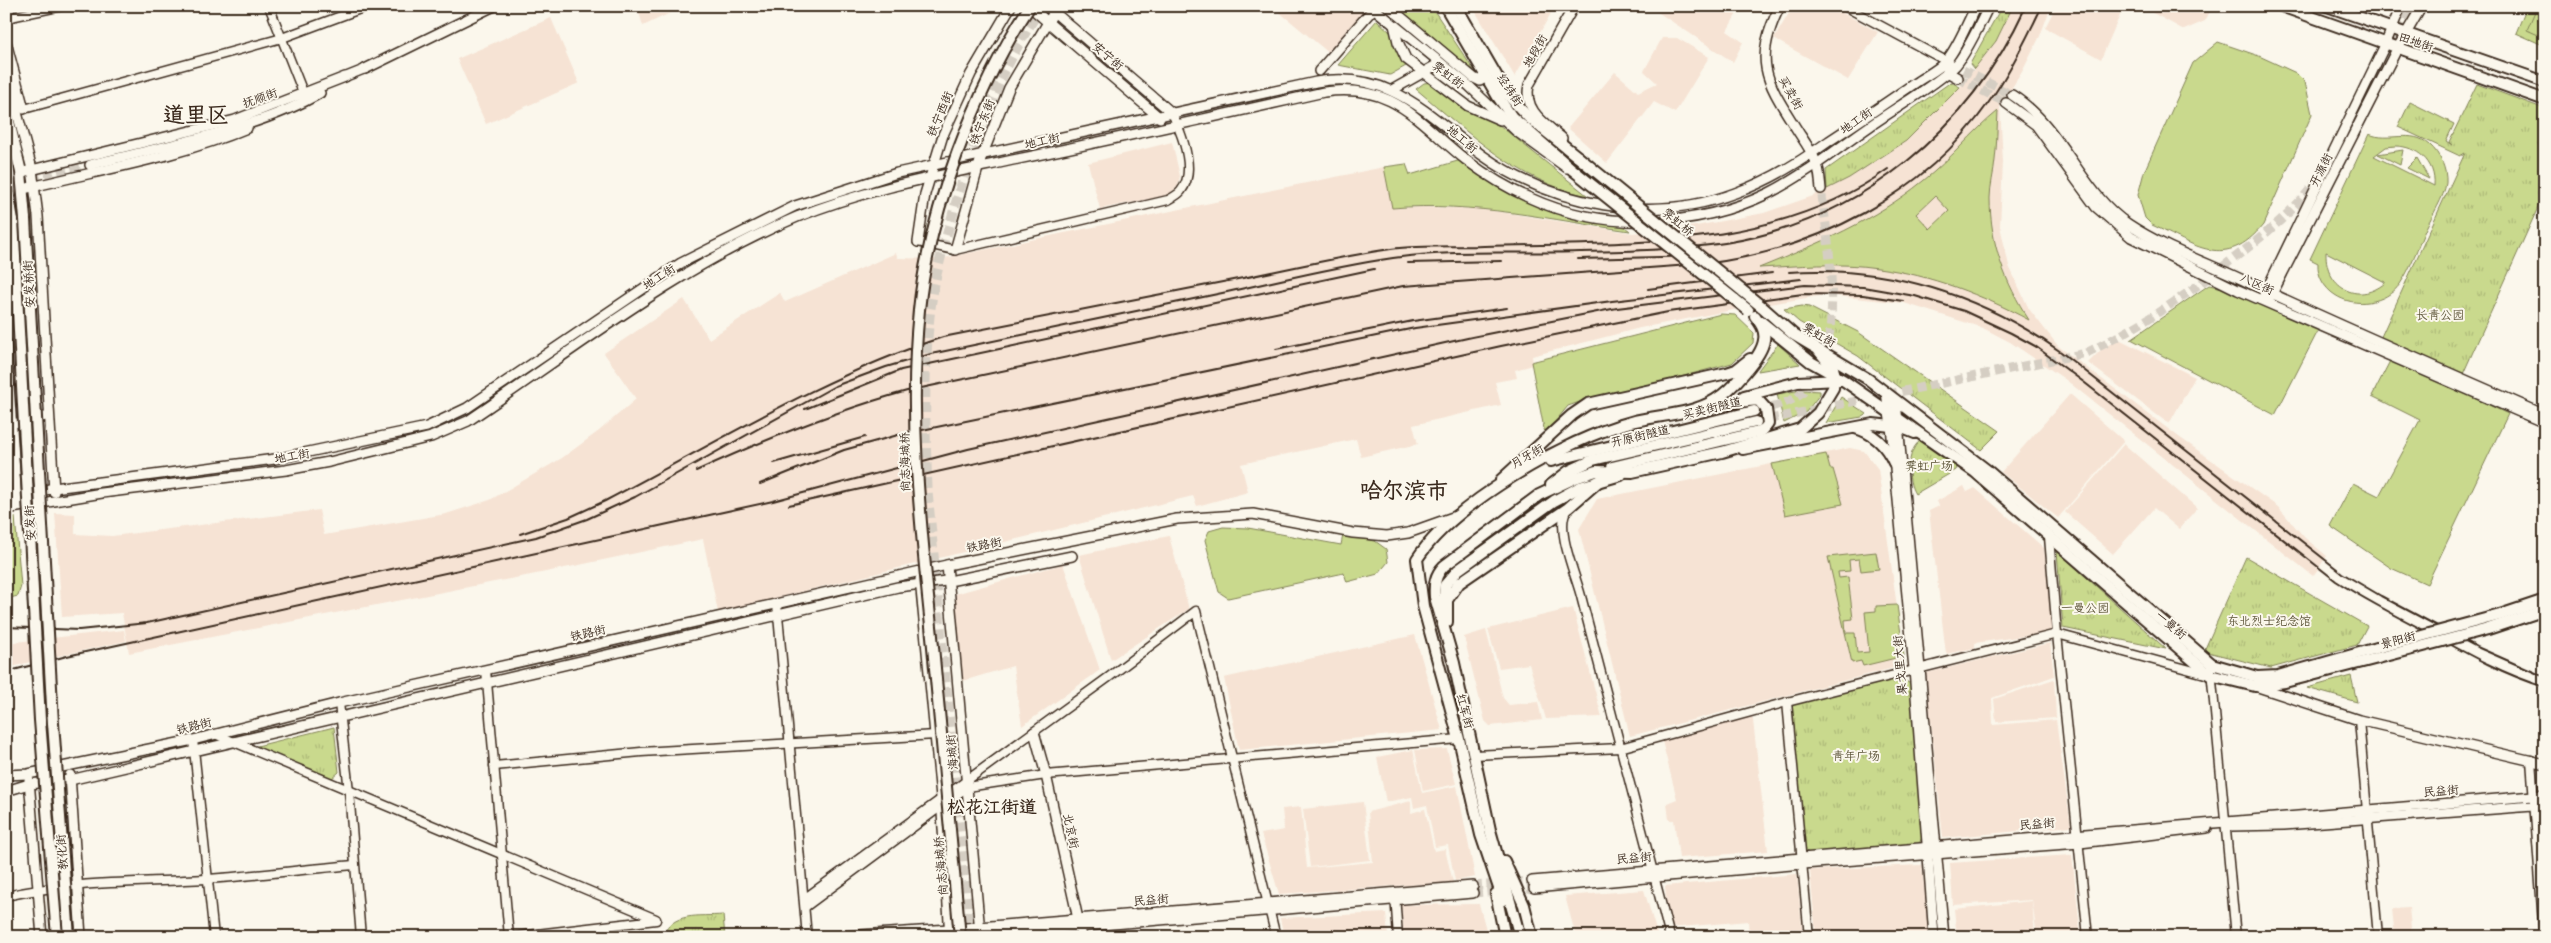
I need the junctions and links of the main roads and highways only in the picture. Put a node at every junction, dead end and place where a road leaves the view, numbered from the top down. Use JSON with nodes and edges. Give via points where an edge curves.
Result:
{"nodes":[{"id":1,"x":494,"y":6,"type":"edge"},
{"id":2,"x":1011,"y":6,"type":"edge"},
{"id":3,"x":1030,"y":6,"type":"edge"},
{"id":4,"x":1388,"y":6,"type":"edge"},
{"id":5,"x":1445,"y":6,"type":"edge"},
{"id":6,"x":1456,"y":6,"type":"edge"},
{"id":7,"x":1574,"y":6,"type":"edge"},
{"id":8,"x":1780,"y":6,"type":"edge"},
{"id":9,"x":1976,"y":6,"type":"edge"},
{"id":10,"x":1989,"y":6,"type":"edge"},
{"id":11,"x":2281,"y":6,"type":"edge"},
{"id":12,"x":2327,"y":6,"type":"edge"},
{"id":13,"x":2401,"y":6,"type":"edge"},
{"id":14,"x":2422,"y":6,"type":"edge"},
{"id":15,"x":1372,"y":7,"type":"edge"},
{"id":16,"x":1050,"y":9,"type":"edge"},
{"id":17,"x":1048,"y":22,"type":"junction"},
{"id":18,"x":1394,"y":24,"type":"junction"},
{"id":19,"x":2390,"y":29,"type":"junction"},
{"id":20,"x":2406,"y":34,"type":"junction"},
{"id":21,"x":6,"y":42,"type":"edge"},
{"id":22,"x":2385,"y":45,"type":"junction"},
{"id":23,"x":2397,"y":48,"type":"junction"},
{"id":24,"x":1946,"y":61,"type":"junction"},
{"id":25,"x":1440,"y":64,"type":"junction"},
{"id":26,"x":365,"y":69,"type":"road end"},
{"id":27,"x":6,"y":71,"type":"edge"},
{"id":28,"x":1319,"y":71,"type":"dead end"},
{"id":29,"x":1424,"y":72,"type":"junction"},
{"id":30,"x":1947,"y":72,"type":"junction"},
{"id":31,"x":1484,"y":73,"type":"junction"},
{"id":32,"x":2545,"y":82,"type":"edge"},
{"id":33,"x":1392,"y":90,"type":"junction"},
{"id":34,"x":2545,"y":100,"type":"edge"},
{"id":35,"x":6,"y":109,"type":"edge"},
{"id":36,"x":24,"y":109,"type":"road end"},
{"id":37,"x":281,"y":111,"type":"junction"},
{"id":38,"x":1172,"y":113,"type":"junction"},
{"id":39,"x":1159,"y":116,"type":"junction"},
{"id":40,"x":1508,"y":124,"type":"junction"},
{"id":41,"x":1165,"y":128,"type":"junction"},
{"id":42,"x":982,"y":154,"type":"junction"},
{"id":43,"x":1812,"y":154,"type":"junction"},
{"id":44,"x":1575,"y":155,"type":"junction"},
{"id":45,"x":1817,"y":163,"type":"junction"},
{"id":46,"x":935,"y":164,"type":"junction"},
{"id":47,"x":90,"y":165,"type":"tunnel mouth"},
{"id":48,"x":978,"y":167,"type":"junction"},
{"id":49,"x":32,"y":170,"type":"junction"},
{"id":50,"x":1573,"y":170,"type":"junction"},
{"id":51,"x":21,"y":172,"type":"junction"},
{"id":52,"x":929,"y":178,"type":"junction"},
{"id":53,"x":6,"y":180,"type":"edge"},
{"id":54,"x":34,"y":187,"type":"junction"},
{"id":55,"x":24,"y":189,"type":"junction"},
{"id":56,"x":1821,"y":189,"type":"tunnel mouth"},
{"id":57,"x":6,"y":210,"type":"edge"},
{"id":58,"x":13,"y":220,"type":"junction"},
{"id":59,"x":918,"y":242,"type":"road end"},
{"id":60,"x":955,"y":250,"type":"road end"},
{"id":61,"x":2269,"y":292,"type":"junction"},
{"id":62,"x":2265,"y":301,"type":"junction"},
{"id":63,"x":1761,"y":306,"type":"joint"},
{"id":64,"x":1751,"y":313,"type":"junction"},
{"id":65,"x":6,"y":342,"type":"edge"},
{"id":66,"x":1759,"y":349,"type":"junction"},
{"id":67,"x":1820,"y":351,"type":"junction"},
{"id":68,"x":7,"y":368,"type":"edge"},
{"id":69,"x":1838,"y":378,"type":"junction"},
{"id":70,"x":1868,"y":380,"type":"junction"},
{"id":71,"x":1886,"y":392,"type":"junction"},
{"id":72,"x":1896,"y":401,"type":"junction"},
{"id":73,"x":1706,"y":405,"type":"junction"},
{"id":74,"x":1889,"y":411,"type":"junction"},
{"id":75,"x":2545,"y":415,"type":"edge"},
{"id":76,"x":1755,"y":417,"type":"joint"},
{"id":77,"x":1897,"y":423,"type":"junction"},
{"id":78,"x":10,"y":424,"type":"edge"},
{"id":79,"x":2545,"y":424,"type":"edge"},
{"id":80,"x":1854,"y":428,"type":"junction"},
{"id":81,"x":1722,"y":452,"type":"junction"},
{"id":82,"x":1894,"y":463,"type":"junction"},
{"id":83,"x":1530,"y":467,"type":"junction"},
{"id":84,"x":1598,"y":476,"type":"junction"},
{"id":85,"x":54,"y":488,"type":"junction"},
{"id":86,"x":1490,"y":493,"type":"junction"},
{"id":87,"x":1539,"y":495,"type":"junction"},
{"id":88,"x":16,"y":496,"type":"junction"},
{"id":89,"x":6,"y":498,"type":"edge"},
{"id":90,"x":54,"y":500,"type":"junction"},
{"id":91,"x":17,"y":507,"type":"junction"},
{"id":92,"x":6,"y":509,"type":"edge"},
{"id":93,"x":1458,"y":516,"type":"junction"},
{"id":94,"x":1072,"y":556,"type":"dead end"},
{"id":95,"x":947,"y":565,"type":"junction"},
{"id":96,"x":920,"y":572,"type":"junction"},
{"id":97,"x":949,"y":581,"type":"junction"},
{"id":98,"x":921,"y":584,"type":"junction"},
{"id":99,"x":1422,"y":594,"type":"joint"},
{"id":100,"x":2545,"y":600,"type":"edge"},
{"id":101,"x":2545,"y":610,"type":"edge"},
{"id":102,"x":1446,"y":613,"type":"junction"},
{"id":103,"x":2377,"y":653,"type":"junction"},
{"id":104,"x":1454,"y":663,"type":"junction"},
{"id":105,"x":1917,"y":668,"type":"junction"},
{"id":106,"x":2278,"y":676,"type":"joint"},
{"id":107,"x":2255,"y":686,"type":"junction"},
{"id":108,"x":1034,"y":732,"type":"road end"},
{"id":109,"x":2545,"y":764,"type":"edge"},
{"id":110,"x":69,"y":766,"type":"junction"},
{"id":111,"x":28,"y":774,"type":"junction"},
{"id":112,"x":6,"y":776,"type":"edge"},
{"id":113,"x":70,"y":780,"type":"junction"},
{"id":114,"x":29,"y":784,"type":"junction"},
{"id":115,"x":6,"y":790,"type":"edge"},
{"id":116,"x":2545,"y":795,"type":"edge"},
{"id":117,"x":2545,"y":800,"type":"edge"},
{"id":118,"x":2367,"y":814,"type":"junction"},
{"id":119,"x":2226,"y":824,"type":"junction"},
{"id":120,"x":1486,"y":833,"type":"junction"},
{"id":121,"x":1932,"y":851,"type":"junction"},
{"id":122,"x":1533,"y":884,"type":"tunnel mouth"},
{"id":123,"x":1473,"y":889,"type":"tunnel mouth"},
{"id":124,"x":1078,"y":923,"type":"junction"},
{"id":125,"x":950,"y":932,"type":"edge"},
{"id":126,"x":980,"y":933,"type":"edge"},
{"id":127,"x":42,"y":937,"type":"edge"},
{"id":128,"x":57,"y":937,"type":"edge"},
{"id":129,"x":69,"y":937,"type":"edge"},
{"id":130,"x":81,"y":937,"type":"edge"},
{"id":131,"x":831,"y":937,"type":"edge"},
{"id":132,"x":961,"y":937,"type":"edge"},
{"id":133,"x":1082,"y":937,"type":"edge"},
{"id":134,"x":1506,"y":937,"type":"edge"},
{"id":135,"x":1513,"y":937,"type":"edge"},
{"id":136,"x":1520,"y":937,"type":"edge"},
{"id":137,"x":1532,"y":937,"type":"edge"},
{"id":138,"x":1934,"y":937,"type":"edge"},
{"id":139,"x":1944,"y":937,"type":"edge"}],
"edges":[{"from":1,"to":26,"type":"main road"},
{"from":2,"to":46,"type":"main road","name":"铁宁西街","via":[[971,74],[943,135]]},
{"from":3,"to":17,"type":"main road","name":"安宁街"},
{"from":3,"to":132,"type":"main road","name":"尚志海城桥","bridge":true,"via":[[999,59],[955,162],[928,259],[919,309],[916,362],[918,496]]},
{"from":4,"to":31,"type":"main road","name":"霁虹街","via":[[1474,78],[1480,81]]},
{"from":5,"to":31,"type":"main road","name":"经纬街"},
{"from":6,"to":44,"type":"main road","name":"经纬街","via":[[1507,94],[1528,117]]},
{"from":7,"to":44,"type":"main road","name":"地段街","via":[[1528,92],[1531,111],[1568,144]]},
{"from":8,"to":43,"type":"main road","name":"买卖街","via":[[1767,33],[1764,65],[1775,94]]},
{"from":9,"to":24,"type":"main road","name":"地工街"},
{"from":10,"to":30,"type":"main road","name":"地工街","via":[[1959,71]]},
{"from":11,"to":22,"type":"main road","name":"田地街"},
{"from":12,"to":19,"type":"main road","name":"田地街"},
{"from":13,"to":19,"type":"main road","name":"开源街"},
{"from":14,"to":20,"type":"main road","name":"开源街"},
{"from":15,"to":18,"type":"main road","name":"霁虹街"},
{"from":15,"to":28,"type":"main road"},
{"from":16,"to":17,"type":"main road","name":"铁宁东街"},
{"from":16,"to":38,"type":"main road","name":"安宁街"},
{"from":17,"to":39,"type":"main road","name":"安宁街"},
{"from":17,"to":42,"type":"main road","name":"铁宁东街","via":[[1009,88]]},
{"from":18,"to":25,"type":"main road","name":"霁虹街"},
{"from":18,"to":29,"type":"main road","name":"霁虹街","via":[[1406,59]]},
{"from":19,"to":20,"type":"main road","name":"田地街"},
{"from":19,"to":22,"type":"main road","name":"开源街"},
{"from":20,"to":23,"type":"main road","name":"开源街"},
{"from":20,"to":32,"type":"main road","name":"田地街"},
{"from":21,"to":36,"type":"main road"},
{"from":22,"to":23,"type":"main road","name":"田地街"},
{"from":22,"to":61,"type":"main road","name":"开源街"},
{"from":23,"to":34,"type":"main road","name":"田地街"},
{"from":23,"to":61,"type":"main road","name":"开源街"},
{"from":24,"to":30,"type":"main road"},
{"from":24,"to":43,"type":"main road","name":"地工街"},
{"from":25,"to":29,"type":"main road"},
{"from":25,"to":40,"type":"main road","name":"霁虹街","via":[[1468,85]]},
{"from":27,"to":49,"type":"main road","name":"安发桥街"},
{"from":29,"to":33,"type":"main road"},
{"from":29,"to":40,"type":"main road","name":"霁虹街","via":[[1468,106]]},
{"from":30,"to":45,"type":"main road","name":"地工街"},
{"from":31,"to":50,"type":"main road","name":"经纬街","via":[[1512,117]]},
{"from":33,"to":38,"type":"main road","name":"地工街","via":[[1343,79],[1323,80]]},
{"from":33,"to":43,"type":"main road","name":"地工街","via":[[1417,103],[1481,154],[1515,176],[1552,193],[1596,204],[1662,209],[1712,201],[1765,181]]},
{"from":35,"to":51,"type":"main road","name":"安发街"},
{"from":37,"to":47,"type":"main road","name":"抚顺街","via":[[216,132]]},
{"from":37,"to":49,"type":"main road","name":"抚顺街","via":[[305,102],[345,77],[235,120]]},
{"from":37,"to":54,"type":"main road","name":"抚顺街","via":[[221,139]]},
{"from":38,"to":39,"type":"main road","name":"地工街"},
{"from":39,"to":41,"type":"main road","name":"安宁街"},
{"from":39,"to":42,"type":"main road","name":"地工街"},
{"from":40,"to":50,"type":"main road","name":"霁虹街","via":[[1561,166]]},
{"from":41,"to":45,"type":"main road","name":"地工街","via":[[1324,92],[1345,89],[1360,92],[1402,106],[1481,170],[1528,198],[1586,216],[1618,220],[1675,220],[1740,205],[1780,188]]},
{"from":41,"to":48,"type":"main road","name":"地工街"},
{"from":42,"to":46,"type":"main road","name":"地工街"},
{"from":42,"to":48,"type":"main road","name":"铁宁东街"},
{"from":43,"to":45,"type":"main road","name":"买卖街"},
{"from":44,"to":63,"type":"main road","name":"霁虹桥","bridge":true},
{"from":45,"to":56,"type":"main road","name":"买卖街"},
{"from":46,"to":52,"type":"main road","name":"铁宁西街"},
{"from":46,"to":85,"type":"main road","name":"地工街","via":[[828,194],[749,227],[681,263],[467,408],[439,423],[275,460]]},
{"from":48,"to":52,"type":"main road","name":"地工街"},
{"from":48,"to":60,"type":"main road","name":"铁宁东街"},
{"from":49,"to":51,"type":"main road","name":"抚顺街"},
{"from":49,"to":54,"type":"main road","name":"安发桥街"},
{"from":50,"to":64,"type":"main road","name":"霁虹桥","bridge":true},
{"from":51,"to":55,"type":"main road","name":"安发街"},
{"from":52,"to":59,"type":"main road","name":"铁宁西街"},
{"from":52,"to":90,"type":"main road","name":"地工街","via":[[860,195],[796,217],[731,249],[670,284],[468,421],[442,434],[286,470]]},
{"from":53,"to":58,"type":"main road","name":"安发街"},
{"from":54,"to":55,"type":"main road","name":"抚顺街"},
{"from":54,"to":85,"type":"main road","name":"安发桥街"},
{"from":55,"to":129,"type":"main road","name":"安发街","bridge":true,"via":[[53,723]]},
{"from":57,"to":58,"type":"main road"},
{"from":58,"to":128,"type":"main road","name":"安发街","bridge":true,"via":[[40,720]]},
{"from":61,"to":62,"type":"main road","name":"开源街"},
{"from":61,"to":62,"type":"main road","name":"八区街","via":[[2126,223],[2094,193],[2040,117],[2009,99],[2036,125],[2096,207],[2131,237]]},
{"from":61,"to":75,"type":"main road","name":"八区街"},
{"from":62,"to":79,"type":"main road","name":"八区街"},
{"from":63,"to":67,"type":"main road","name":"霁虹街","via":[[1794,335]]},
{"from":64,"to":66,"type":"main road","name":"月牙街","via":[[1764,332],[1764,342]]},
{"from":64,"to":69,"type":"main road","name":"霁虹街","via":[[1811,362]]},
{"from":65,"to":68,"type":"main road"},
{"from":66,"to":73,"type":"main road","name":"月牙街","via":[[1735,384]]},
{"from":66,"to":86,"type":"main road","via":[[1743,365],[1727,373],[1582,407]]},
{"from":67,"to":69,"type":"main road"},
{"from":67,"to":70,"type":"main road","name":"霁虹街"},
{"from":68,"to":78,"type":"main road"},
{"from":69,"to":70,"type":"main road","name":"月牙街"},
{"from":69,"to":73,"type":"main road","name":"月牙街","via":[[1798,382]]},
{"from":69,"to":74,"type":"main road","name":"一曼街"},
{"from":69,"to":81,"type":"main road","via":[[1821,409],[1804,426]]},
{"from":70,"to":71,"type":"main road","name":"一曼街"},
{"from":71,"to":72,"type":"main road","name":"一曼街"},
{"from":71,"to":74,"type":"main road"},
{"from":72,"to":77,"type":"main road","name":"果戈里大街"},
{"from":72,"to":106,"type":"main road","name":"一曼街","via":[[1988,471],[2212,664],[2257,677]]},
{"from":73,"to":83,"type":"main road","name":"月牙街","via":[[1599,432]]},
{"from":73,"to":84,"type":"main road","via":[[1758,400],[1766,409],[1768,424],[1758,432]]},
{"from":74,"to":77,"type":"main road","name":"一曼街"},
{"from":76,"to":83,"type":"main road","name":"买卖街隧道","via":[[1589,450]]},
{"from":76,"to":87,"type":"main road","name":"开原街隧道","via":[[1592,460],[1569,471]]},
{"from":77,"to":80,"type":"main road"},
{"from":77,"to":82,"type":"main road","name":"果戈里大街"},
{"from":77,"to":105,"type":"main road","name":"果戈里大街"},
{"from":77,"to":107,"type":"main road","name":"一曼街","via":[[1928,438],[1975,472],[2210,675]]},
{"from":78,"to":88,"type":"main road"},
{"from":80,"to":81,"type":"main road"},
{"from":80,"to":82,"type":"main road","via":[[1876,438],[1888,450]]},
{"from":81,"to":84,"type":"main road","via":[[1632,472]]},
{"from":82,"to":105,"type":"main road","name":"果戈里大街"},
{"from":83,"to":86,"type":"main road","name":"月牙街"},
{"from":84,"to":87,"type":"main road","via":[[1575,478]]},
{"from":84,"to":102,"type":"main road","via":[[1568,508],[1459,583],[1447,600]]},
{"from":84,"to":102,"type":"main road","via":[[1554,501],[1451,575],[1443,591]]},
{"from":85,"to":88,"type":"main road","name":"地工街"},
{"from":85,"to":90,"type":"main road","name":"安发桥街"},
{"from":86,"to":93,"type":"main road","name":"月牙街"},
{"from":87,"to":104,"type":"main road","name":"红军街","via":[[1440,570],[1434,588]]},
{"from":88,"to":89,"type":"main road","name":"地工街"},
{"from":88,"to":91,"type":"main road"},
{"from":90,"to":91,"type":"main road","name":"地工街"},
{"from":91,"to":92,"type":"main road","name":"地工街"},
{"from":93,"to":95,"type":"main road","name":"铁路街","via":[[1408,533],[1387,536],[1353,533],[1253,514],[1177,519]]},
{"from":93,"to":99,"type":"main road","name":"月牙街","via":[[1436,535],[1417,559]]},
{"from":94,"to":97,"type":"main road","name":"铁路街"},
{"from":95,"to":96,"type":"main road","name":"铁路街"},
{"from":95,"to":97,"type":"main road","name":"海城街"},
{"from":96,"to":98,"type":"main road","name":"海城街"},
{"from":96,"to":110,"type":"main road","name":"铁路街"},
{"from":97,"to":98,"type":"main road","name":"铁路街"},
{"from":97,"to":126,"type":"main road","name":"海城街"},
{"from":98,"to":113,"type":"main road","name":"铁路街"},
{"from":98,"to":125,"type":"main road","name":"海城街","via":[[942,801]]},
{"from":99,"to":120,"type":"main road","name":"红军街"},
{"from":100,"to":103,"type":"main road","name":"景阳街","bridge":true},
{"from":101,"to":103,"type":"main road","name":"景阳街","bridge":true,"via":[[2488,629]]},
{"from":102,"to":104,"type":"main road"},
{"from":103,"to":106,"type":"main road","name":"景阳街"},
{"from":103,"to":107,"type":"main road","name":"景阳街","via":[[2286,682]]},
{"from":104,"to":120,"type":"main road","name":"红军街","via":[[1474,755]]},
{"from":105,"to":121,"type":"main road","name":"果戈里大街"},
{"from":107,"to":109,"type":"main road","name":"一曼街","via":[[2359,720]]},
{"from":108,"to":124,"type":"main road","name":"北京街"},
{"from":110,"to":111,"type":"main road","name":"铁路街"},
{"from":110,"to":113,"type":"main road","name":"教化街"},
{"from":111,"to":112,"type":"main road","name":"铁路街"},
{"from":111,"to":114,"type":"main road"},
{"from":113,"to":114,"type":"main road","name":"铁路街"},
{"from":113,"to":130,"type":"main road","name":"教化街"},
{"from":114,"to":115,"type":"main road","name":"铁路街"},
{"from":114,"to":127,"type":"main road"},
{"from":116,"to":118,"type":"main road","name":"民益街"},
{"from":117,"to":118,"type":"main road","name":"民益街","via":[[2533,806]]},
{"from":118,"to":119,"type":"main road","name":"民益街"},
{"from":119,"to":121,"type":"main road","name":"民益街","via":[[2077,833]]},
{"from":119,"to":121,"type":"main road","name":"民益街","via":[[2080,843]]},
{"from":120,"to":134,"type":"main road","name":"红军街"},
{"from":120,"to":135,"type":"main road","name":"红军街"},
{"from":120,"to":136,"type":"main road","name":"红军街"},
{"from":120,"to":137,"type":"main road","name":"红军街","via":[[1524,905]]},
{"from":121,"to":122,"type":"main road","name":"民益街"},
{"from":121,"to":138,"type":"main road","name":"果戈里大街"},
{"from":121,"to":139,"type":"main road","name":"果戈里大街"},
{"from":123,"to":124,"type":"main road","name":"民益街"},
{"from":124,"to":126,"type":"main road","name":"民益街"},
{"from":124,"to":133,"type":"main road","name":"北京街"},
{"from":125,"to":126,"type":"main road","name":"民益街"},
{"from":125,"to":131,"type":"main road","name":"民益街"},
{"from":126,"to":132,"type":"main road","name":"民益街"}]}
